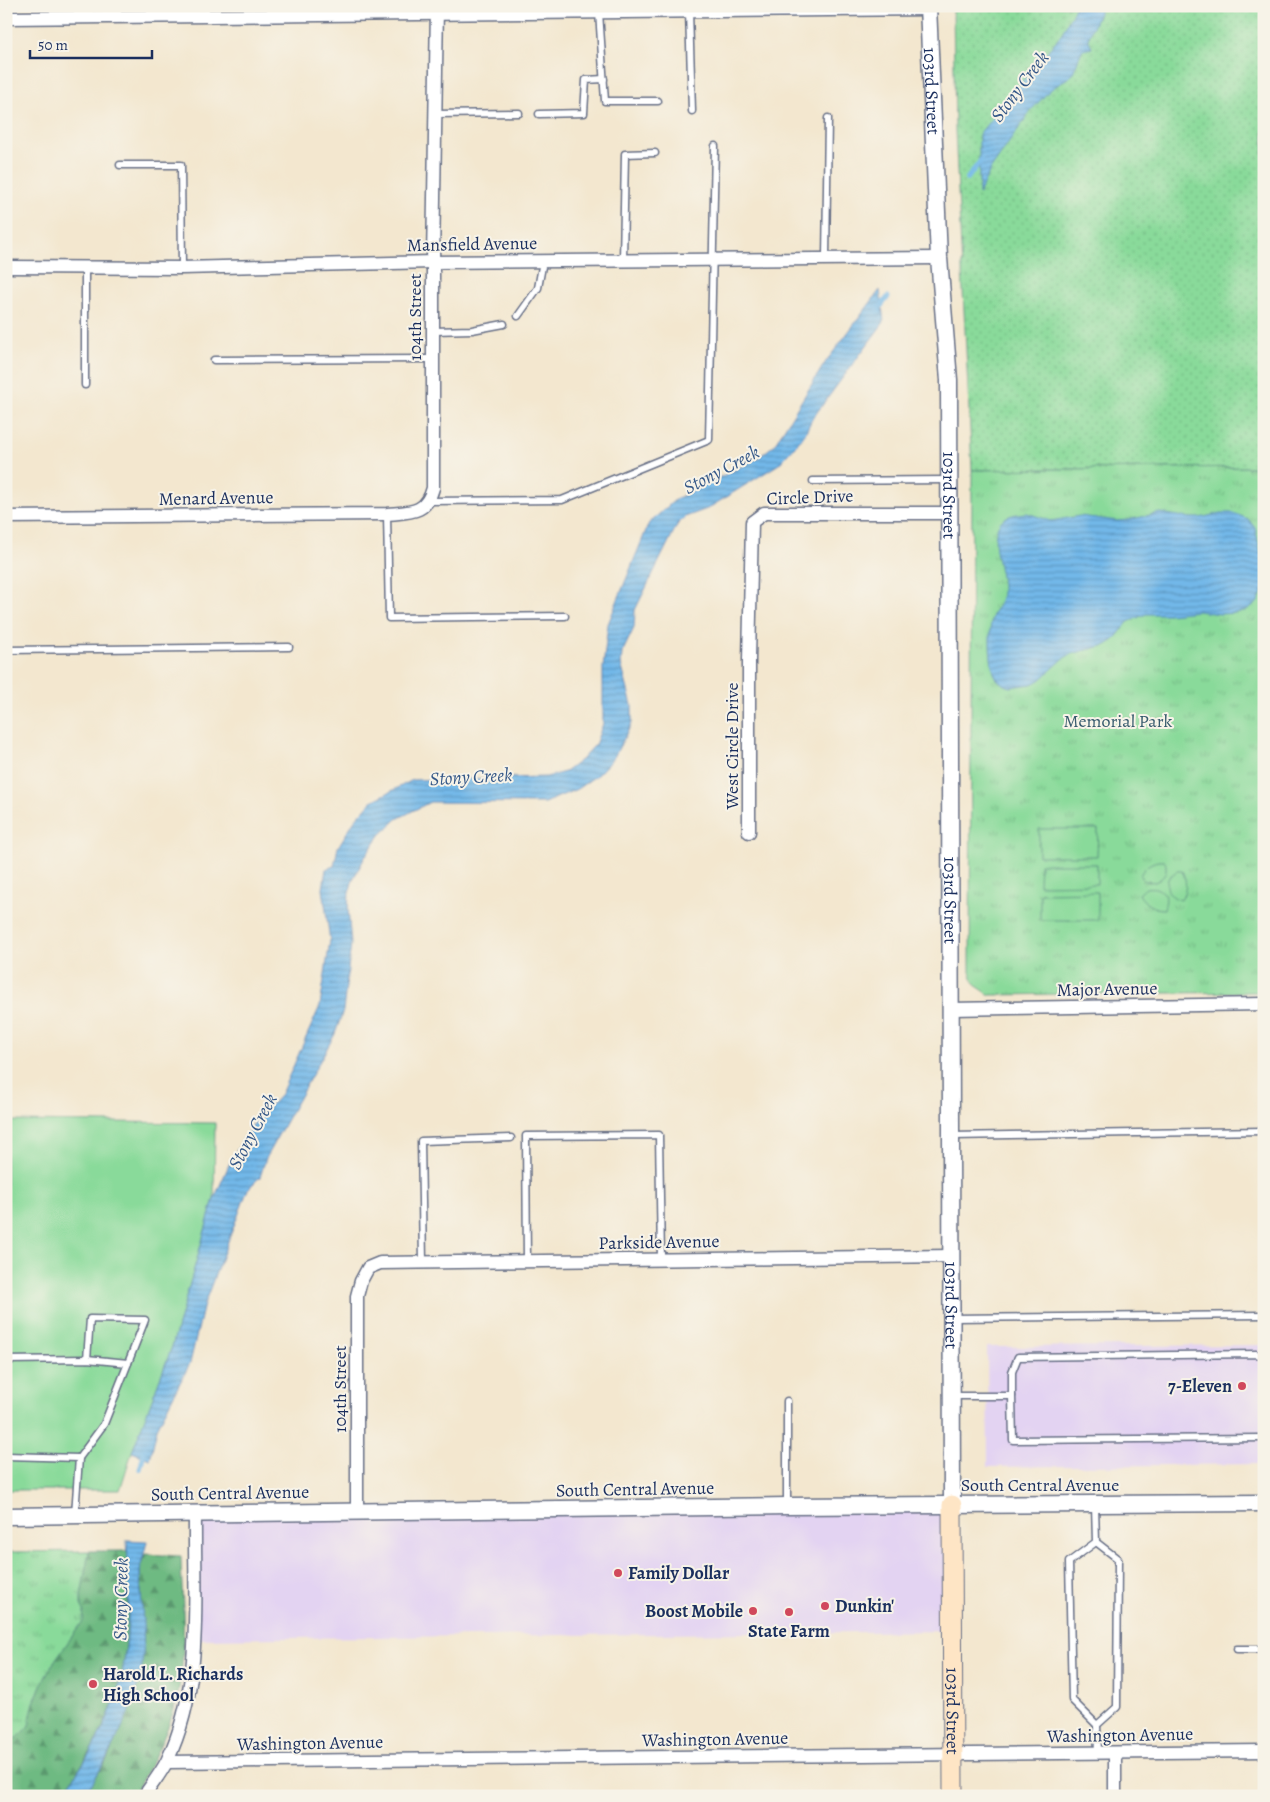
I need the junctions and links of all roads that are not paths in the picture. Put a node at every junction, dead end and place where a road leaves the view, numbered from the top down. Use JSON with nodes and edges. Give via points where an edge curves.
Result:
{"nodes":[{"id":1,"x":802,"y":8,"type":"edge"},
{"id":2,"x":928,"y":8,"type":"edge"},
{"id":3,"x":671,"y":9,"type":"edge"},
{"id":4,"x":437,"y":10,"type":"edge"},
{"id":5,"x":599,"y":11,"type":"junction"},
{"id":6,"x":689,"y":11,"type":"junction"},
{"id":7,"x":89,"y":12,"type":"edge"},
{"id":8,"x":6,"y":18,"type":"edge"},
{"id":9,"x":604,"y":79,"type":"junction"},
{"id":10,"x":658,"y":101,"type":"dead end"},
{"id":11,"x":692,"y":111,"type":"dead end"},
{"id":12,"x":435,"y":114,"type":"junction"},
{"id":13,"x":519,"y":114,"type":"dead end"},
{"id":14,"x":539,"y":114,"type":"dead end"},
{"id":15,"x":828,"y":118,"type":"dead end"},
{"id":16,"x":715,"y":146,"type":"dead end"},
{"id":17,"x":655,"y":153,"type":"dead end"},
{"id":18,"x":120,"y":165,"type":"dead end"},
{"id":19,"x":826,"y":258,"type":"junction"},
{"id":20,"x":939,"y":258,"type":"junction"},
{"id":21,"x":712,"y":259,"type":"junction"},
{"id":22,"x":623,"y":260,"type":"junction"},
{"id":23,"x":543,"y":261,"type":"junction"},
{"id":24,"x":433,"y":262,"type":"junction"},
{"id":25,"x":6,"y":267,"type":"edge"},
{"id":26,"x":85,"y":268,"type":"junction"},
{"id":27,"x":182,"y":268,"type":"junction"},
{"id":28,"x":518,"y":316,"type":"dead end"},
{"id":29,"x":504,"y":324,"type":"dead end"},
{"id":30,"x":433,"y":331,"type":"junction"},
{"id":31,"x":433,"y":359,"type":"junction"},
{"id":32,"x":214,"y":360,"type":"dead end"},
{"id":33,"x":85,"y":385,"type":"dead end"},
{"id":34,"x":950,"y":480,"type":"junction"},
{"id":35,"x":813,"y":481,"type":"dead end"},
{"id":36,"x":426,"y":504,"type":"junction"},
{"id":37,"x":949,"y":513,"type":"junction"},
{"id":38,"x":387,"y":514,"type":"junction"},
{"id":39,"x":6,"y":517,"type":"edge"},
{"id":40,"x":565,"y":616,"type":"dead end"},
{"id":41,"x":289,"y":648,"type":"dead end"},
{"id":42,"x":6,"y":650,"type":"edge"},
{"id":43,"x":749,"y":660,"type":"joint"},
{"id":44,"x":749,"y":832,"type":"dead end"},
{"id":45,"x":1264,"y":1004,"type":"edge"},
{"id":46,"x":951,"y":1009,"type":"junction"},
{"id":47,"x":1264,"y":1131,"type":"edge"},
{"id":48,"x":951,"y":1136,"type":"junction"},
{"id":49,"x":511,"y":1138,"type":"dead end"},
{"id":50,"x":952,"y":1256,"type":"junction"},
{"id":51,"x":661,"y":1259,"type":"junction"},
{"id":52,"x":527,"y":1261,"type":"junction"},
{"id":53,"x":423,"y":1262,"type":"junction"},
{"id":54,"x":368,"y":1268,"type":"joint"},
{"id":55,"x":1264,"y":1315,"type":"edge"},
{"id":56,"x":952,"y":1318,"type":"junction"},
{"id":57,"x":1264,"y":1356,"type":"edge"},
{"id":58,"x":87,"y":1359,"type":"junction"},
{"id":59,"x":6,"y":1360,"type":"edge"},
{"id":60,"x":128,"y":1363,"type":"junction"},
{"id":61,"x":952,"y":1396,"type":"junction"},
{"id":62,"x":1012,"y":1396,"type":"junction"},
{"id":63,"x":787,"y":1401,"type":"dead end"},
{"id":64,"x":1264,"y":1438,"type":"edge"},
{"id":65,"x":6,"y":1456,"type":"edge"},
{"id":66,"x":79,"y":1458,"type":"junction"},
{"id":67,"x":1264,"y":1503,"type":"edge"},
{"id":68,"x":1095,"y":1504,"type":"junction"},
{"id":69,"x":952,"y":1505,"type":"junction"},
{"id":70,"x":787,"y":1506,"type":"junction"},
{"id":71,"x":357,"y":1512,"type":"junction"},
{"id":72,"x":194,"y":1514,"type":"junction"},
{"id":73,"x":75,"y":1515,"type":"junction"},
{"id":74,"x":6,"y":1516,"type":"edge"},
{"id":75,"x":1096,"y":1542,"type":"junction"},
{"id":76,"x":1236,"y":1649,"type":"dead end"},
{"id":77,"x":1264,"y":1649,"type":"edge"},
{"id":78,"x":1097,"y":1725,"type":"junction"},
{"id":79,"x":1264,"y":1751,"type":"edge"},
{"id":80,"x":1098,"y":1753,"type":"junction"},
{"id":81,"x":1115,"y":1753,"type":"junction"},
{"id":82,"x":953,"y":1754,"type":"junction"},
{"id":83,"x":167,"y":1762,"type":"junction"},
{"id":84,"x":144,"y":1796,"type":"edge"},
{"id":85,"x":953,"y":1796,"type":"edge"},
{"id":86,"x":1114,"y":1796,"type":"edge"}],
"edges":[{"from":1,"to":2,"type":"street"},
{"from":1,"to":6,"type":"street"},
{"from":2,"to":20,"type":"street","name":"103rd Street"},
{"from":3,"to":5,"type":"street"},
{"from":3,"to":6,"type":"street"},
{"from":4,"to":5,"type":"street"},
{"from":4,"to":7,"type":"street"},
{"from":4,"to":12,"type":"street","name":"104th Street"},
{"from":5,"to":9,"type":"lane"},
{"from":6,"to":11,"type":"lane"},
{"from":7,"to":8,"type":"street"},
{"from":9,"to":10,"type":"lane","via":[[605,101]]},
{"from":9,"to":14,"type":"lane","via":[[586,80],[584,113]]},
{"from":12,"to":13,"type":"lane"},
{"from":12,"to":24,"type":"street","name":"104th Street"},
{"from":15,"to":19,"type":"lane"},
{"from":16,"to":21,"type":"lane"},
{"from":17,"to":22,"type":"lane","via":[[625,154]]},
{"from":18,"to":27,"type":"lane","via":[[181,165]]},
{"from":19,"to":20,"type":"street","name":"Mansfield Avenue"},
{"from":19,"to":21,"type":"street","name":"Mansfield Avenue"},
{"from":20,"to":34,"type":"street","name":"103rd Street","via":[[948,380]]},
{"from":21,"to":22,"type":"street","name":"Mansfield Avenue"},
{"from":21,"to":36,"type":"lane","via":[[709,440],[562,500]]},
{"from":22,"to":23,"type":"street","name":"Mansfield Avenue"},
{"from":23,"to":24,"type":"street","name":"Mansfield Avenue"},
{"from":23,"to":28,"type":"lane","via":[[538,288]]},
{"from":24,"to":27,"type":"street","name":"Mansfield Avenue"},
{"from":24,"to":30,"type":"street","name":"104th Street"},
{"from":25,"to":26,"type":"street","name":"Mansfield Avenue"},
{"from":26,"to":27,"type":"street","name":"Mansfield Avenue"},
{"from":26,"to":33,"type":"lane"},
{"from":29,"to":30,"type":"lane","via":[[472,330]]},
{"from":30,"to":31,"type":"street","name":"104th Street"},
{"from":31,"to":32,"type":"lane"},
{"from":31,"to":36,"type":"street","name":"104th Street","via":[[433,488]]},
{"from":34,"to":35,"type":"lane"},
{"from":34,"to":37,"type":"street","name":"103rd Street"},
{"from":36,"to":38,"type":"street","name":"Menard Avenue","via":[[415,511]]},
{"from":37,"to":43,"type":"street","name":"Circle Drive","via":[[764,513],[758,517],[752,522]]},
{"from":37,"to":46,"type":"street","name":"103rd Street"},
{"from":38,"to":39,"type":"street","name":"Menard Avenue"},
{"from":38,"to":40,"type":"lane","via":[[388,618]]},
{"from":41,"to":42,"type":"lane"},
{"from":43,"to":44,"type":"street","name":"West Circle Drive"},
{"from":45,"to":46,"type":"street","name":"Major Avenue"},
{"from":46,"to":48,"type":"street","name":"103rd Street"},
{"from":47,"to":48,"type":"lane"},
{"from":48,"to":50,"type":"street","name":"103rd Street"},
{"from":49,"to":53,"type":"lane","via":[[421,1141]]},
{"from":50,"to":51,"type":"street","name":"Parkside Avenue"},
{"from":50,"to":56,"type":"street","name":"103rd Street"},
{"from":51,"to":52,"type":"street","name":"Parkside Avenue"},
{"from":51,"to":52,"type":"lane","via":[[659,1135],[526,1136]]},
{"from":52,"to":53,"type":"street","name":"Parkside Avenue"},
{"from":53,"to":54,"type":"street","name":"Parkside Avenue","via":[[380,1263]]},
{"from":54,"to":71,"type":"street","name":"104th Street","via":[[357,1296]]},
{"from":55,"to":56,"type":"lane"},
{"from":56,"to":61,"type":"street","name":"103rd Street"},
{"from":57,"to":62,"type":"lane","via":[[1018,1357],[1012,1372]]},
{"from":58,"to":59,"type":"lane"},
{"from":58,"to":60,"type":"lane"},
{"from":58,"to":60,"type":"lane","via":[[90,1319],[145,1320]]},
{"from":60,"to":66,"type":"lane","via":[[104,1424]]},
{"from":61,"to":62,"type":"lane"},
{"from":61,"to":69,"type":"street","name":"103rd Street"},
{"from":62,"to":64,"type":"lane","via":[[1013,1440]]},
{"from":63,"to":70,"type":"lane"},
{"from":65,"to":66,"type":"lane"},
{"from":66,"to":73,"type":"lane"},
{"from":67,"to":68,"type":"street","name":"South Central Avenue"},
{"from":68,"to":69,"type":"street","name":"South Central Avenue"},
{"from":68,"to":75,"type":"lane"},
{"from":69,"to":70,"type":"street","name":"South Central Avenue"},
{"from":69,"to":82,"type":"main road","name":"103rd Street"},
{"from":70,"to":71,"type":"street","name":"South Central Avenue"},
{"from":71,"to":72,"type":"street","name":"South Central Avenue"},
{"from":72,"to":73,"type":"street","name":"South Central Avenue"},
{"from":72,"to":83,"type":"street","via":[[195,1648],[186,1711]]},
{"from":73,"to":74,"type":"street","name":"South Central Avenue"},
{"from":75,"to":78,"type":"lane","via":[[1118,1559],[1117,1707]]},
{"from":75,"to":78,"type":"lane","via":[[1069,1562],[1072,1700]]},
{"from":76,"to":77,"type":"lane"},
{"from":78,"to":80,"type":"lane"},
{"from":79,"to":81,"type":"street","name":"Washington Avenue"},
{"from":80,"to":81,"type":"street","name":"Washington Avenue"},
{"from":80,"to":82,"type":"street","name":"Washington Avenue"},
{"from":81,"to":86,"type":"street"},
{"from":82,"to":83,"type":"street","name":"Washington Avenue"},
{"from":82,"to":85,"type":"main road","name":"103rd Street"},
{"from":83,"to":84,"type":"street"}]}
